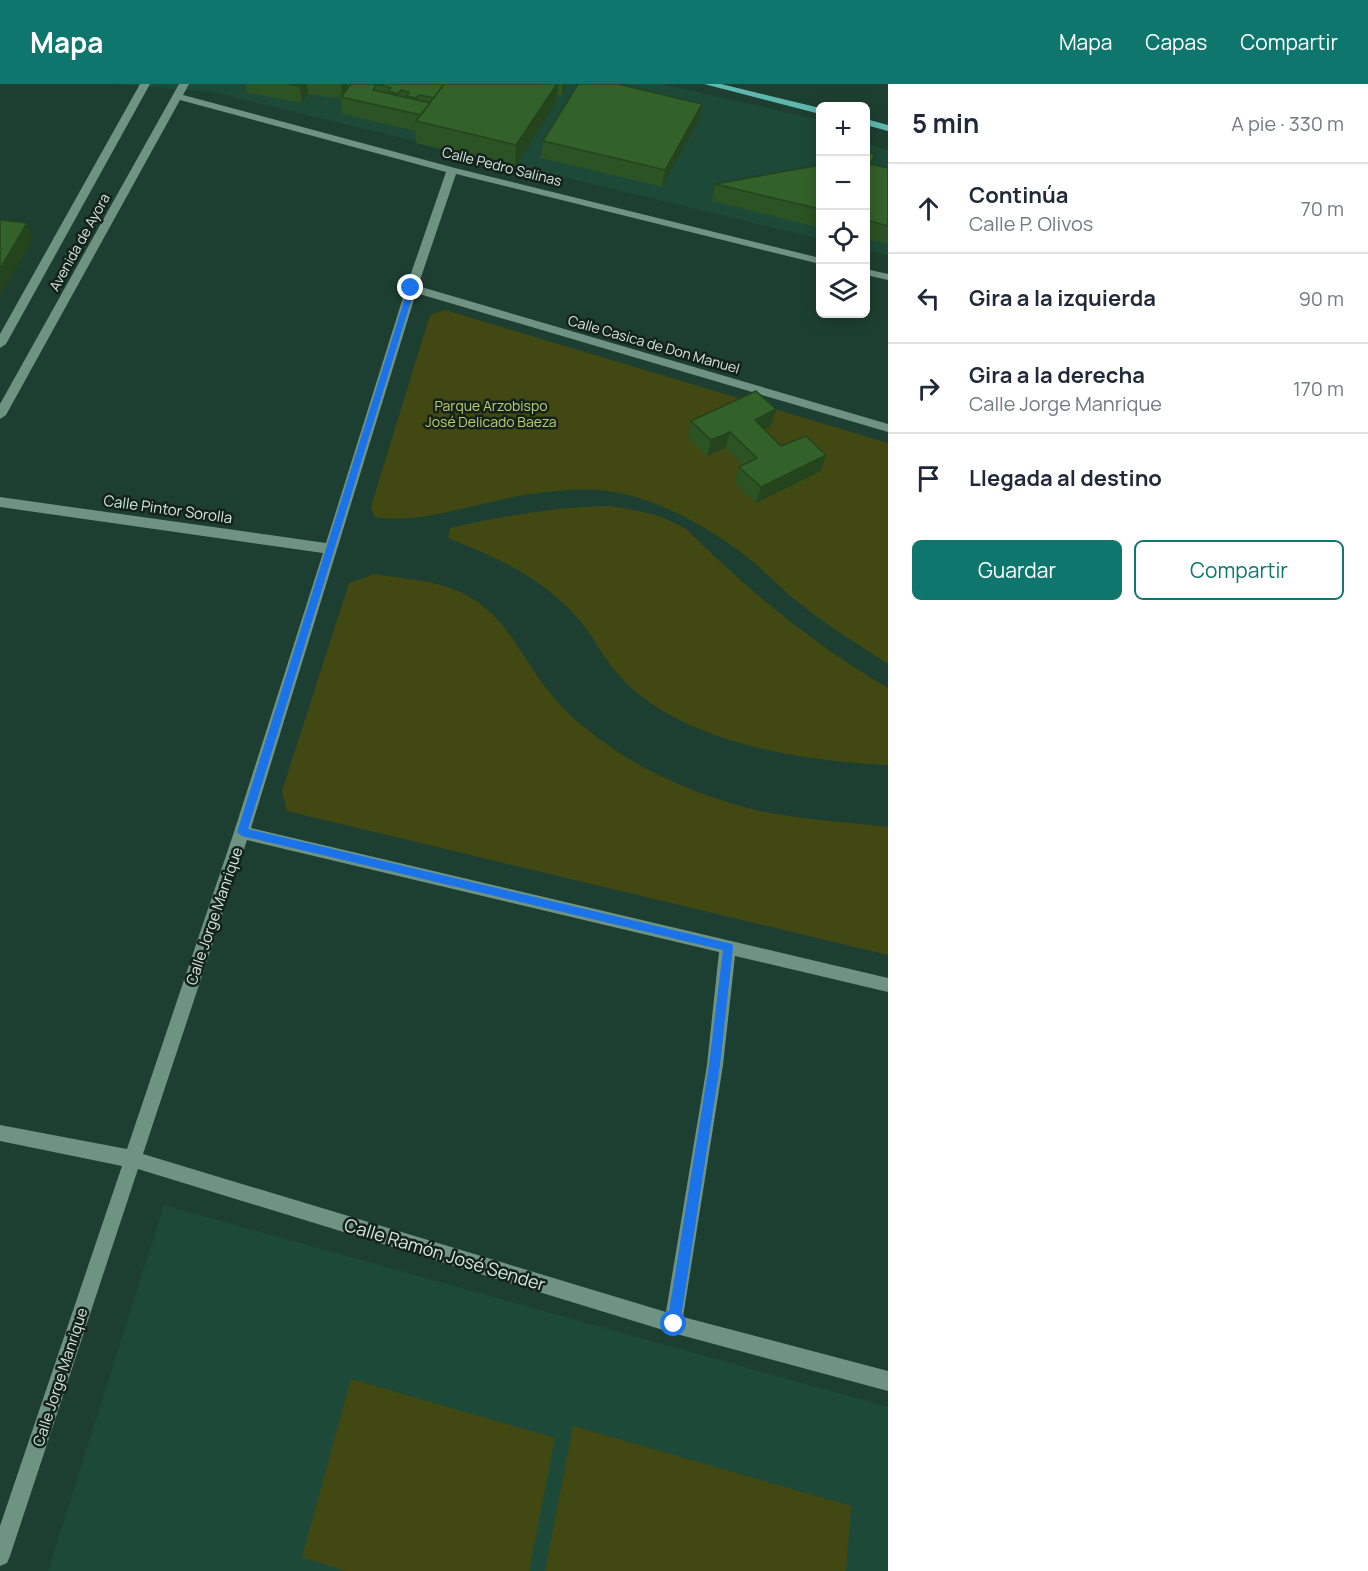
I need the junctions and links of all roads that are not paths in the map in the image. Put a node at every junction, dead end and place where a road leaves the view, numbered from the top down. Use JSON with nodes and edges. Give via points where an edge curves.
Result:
{"nodes":[{"id":1,"x":145,"y":84,"type":"edge"},
{"id":2,"x":184,"y":84,"type":"edge"},
{"id":3,"x":709,"y":84,"type":"edge"},
{"id":4,"x":177,"y":96,"type":"junction"},
{"id":5,"x":816,"y":110,"type":"edge"},
{"id":6,"x":870,"y":123,"type":"edge"},
{"id":7,"x":888,"y":128,"type":"edge"},
{"id":8,"x":452,"y":170,"type":"junction"},
{"id":9,"x":816,"y":260,"type":"edge"},
{"id":10,"x":870,"y":273,"type":"edge"},
{"id":11,"x":888,"y":277,"type":"edge"},
{"id":12,"x":411,"y":288,"type":"junction"},
{"id":13,"x":0,"y":344,"type":"edge"},
{"id":14,"x":0,"y":415,"type":"edge"},
{"id":15,"x":888,"y":428,"type":"edge"},
{"id":16,"x":0,"y":502,"type":"edge"},
{"id":17,"x":332,"y":549,"type":"junction"},
{"id":18,"x":242,"y":832,"type":"junction"},
{"id":19,"x":728,"y":947,"type":"junction"},
{"id":20,"x":888,"y":985,"type":"edge"},
{"id":21,"x":0,"y":1133,"type":"edge"},
{"id":22,"x":132,"y":1159,"type":"junction"},
{"id":23,"x":674,"y":1324,"type":"junction"},
{"id":24,"x":888,"y":1381,"type":"edge"},
{"id":25,"x":0,"y":1556,"type":"edge"}],
"edges":[{"from":1,"to":13,"type":"street","name":"Avenida de Ayora"},
{"from":2,"to":4,"type":"street","name":"Avenida de Ayora"},
{"from":3,"to":5,"type":"main road"},
{"from":4,"to":8,"type":"street","name":"Calle Pedro Salinas"},
{"from":4,"to":14,"type":"street","name":"Avenida de Ayora"},
{"from":6,"to":7,"type":"main road"},
{"from":8,"to":9,"type":"street","name":"Calle Pedro Salinas"},
{"from":8,"to":12,"type":"street","name":"Calle Jorge Manrique"},
{"from":10,"to":11,"type":"street"},
{"from":12,"to":15,"type":"street","name":"Calle Casica de Don Manuel"},
{"from":12,"to":17,"type":"street","name":"Calle Jorge Manrique"},
{"from":16,"to":17,"type":"street","name":"Calle Pintor Sorolla"},
{"from":17,"to":18,"type":"street","name":"Calle Jorge Manrique"},
{"from":18,"to":19,"type":"street"},
{"from":18,"to":22,"type":"street","name":"Calle Jorge Manrique"},
{"from":19,"to":20,"type":"street"},
{"from":19,"to":23,"type":"street","via":[[715,1065]]},
{"from":21,"to":22,"type":"street","name":"Calle Ramón José Sender"},
{"from":22,"to":23,"type":"street","name":"Calle Ramón José Sender"},
{"from":22,"to":25,"type":"street","name":"Calle Jorge Manrique"},
{"from":23,"to":24,"type":"street","name":"Calle Ramón José Sender"}]}
